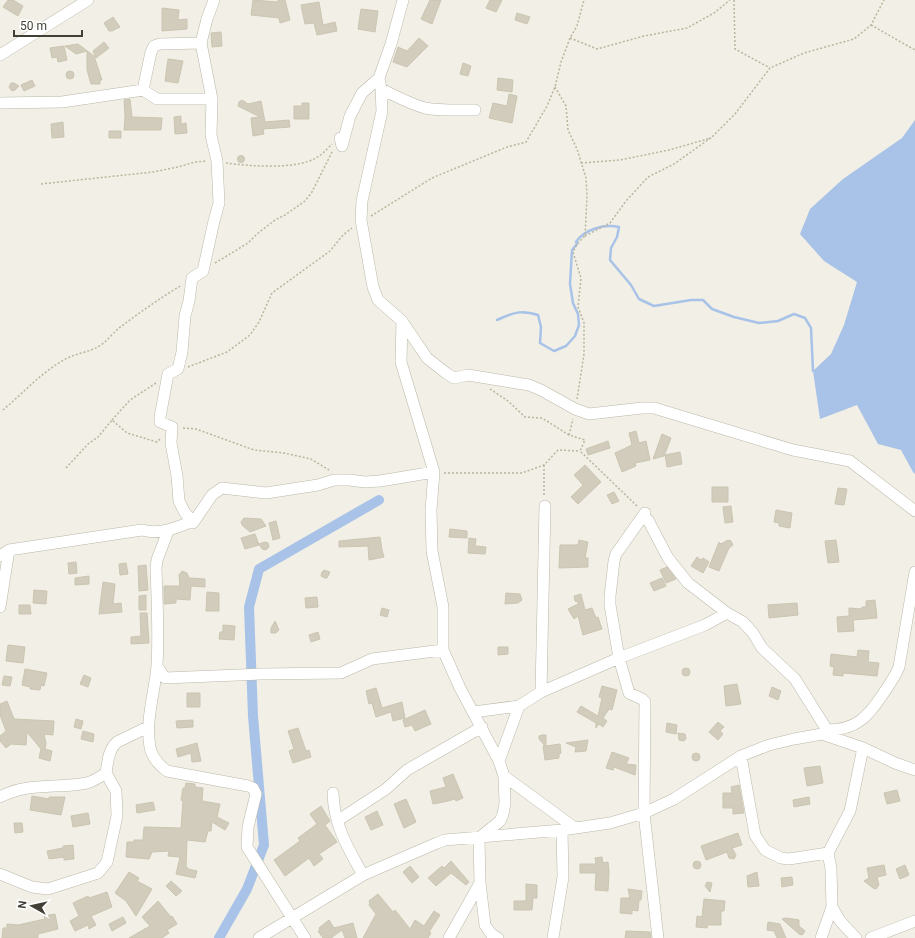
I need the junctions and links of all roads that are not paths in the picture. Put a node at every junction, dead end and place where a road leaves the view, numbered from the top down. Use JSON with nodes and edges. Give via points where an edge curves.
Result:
{"nodes":[{"id":1,"x":88,"y":0,"type":"edge"},
{"id":2,"x":214,"y":0,"type":"edge"},
{"id":3,"x":403,"y":0,"type":"edge"},
{"id":4,"x":202,"y":43,"type":"junction"},
{"id":5,"x":0,"y":55,"type":"edge"},
{"id":6,"x":379,"y":78,"type":"junction"},
{"id":7,"x":382,"y":89,"type":"junction"},
{"id":8,"x":144,"y":90,"type":"junction"},
{"id":9,"x":212,"y":99,"type":"junction"},
{"id":10,"x":0,"y":103,"type":"edge"},
{"id":11,"x":475,"y":110,"type":"dead end"},
{"id":12,"x":340,"y":138,"type":"road end"},
{"id":13,"x":402,"y":321,"type":"junction"},
{"id":14,"x":434,"y":472,"type":"junction"},
{"id":15,"x":545,"y":506,"type":"road end"},
{"id":16,"x":915,"y":511,"type":"edge"},
{"id":17,"x":193,"y":522,"type":"junction"},
{"id":18,"x":168,"y":531,"type":"junction"},
{"id":19,"x":5,"y":553,"type":"edge"},
{"id":20,"x":915,"y":572,"type":"edge"},
{"id":21,"x":0,"y":607,"type":"edge"},
{"id":22,"x":727,"y":612,"type":"junction"},
{"id":23,"x":442,"y":650,"type":"junction"},
{"id":24,"x":620,"y":658,"type":"junction"},
{"id":25,"x":157,"y":666,"type":"junction"},
{"id":26,"x":541,"y":692,"type":"junction"},
{"id":27,"x":520,"y":706,"type":"junction"},
{"id":28,"x":473,"y":712,"type":"junction"},
{"id":29,"x":148,"y":727,"type":"junction"},
{"id":30,"x":482,"y":727,"type":"junction"},
{"id":31,"x":824,"y":732,"type":"junction"},
{"id":32,"x":863,"y":748,"type":"junction"},
{"id":33,"x":741,"y":756,"type":"junction"},
{"id":34,"x":499,"y":761,"type":"junction"},
{"id":35,"x":915,"y":770,"type":"edge"},
{"id":36,"x":106,"y":774,"type":"junction"},
{"id":37,"x":504,"y":776,"type":"junction"},
{"id":38,"x":333,"y":793,"type":"dead end"},
{"id":39,"x":0,"y":797,"type":"edge"},
{"id":40,"x":644,"y":813,"type":"junction"},
{"id":41,"x":337,"y":821,"type":"junction"},
{"id":42,"x":575,"y":828,"type":"junction"},
{"id":43,"x":562,"y":830,"type":"junction"},
{"id":44,"x":479,"y":838,"type":"junction"},
{"id":45,"x":828,"y":854,"type":"junction"},
{"id":46,"x":0,"y":874,"type":"edge"},
{"id":47,"x":363,"y":875,"type":"junction"},
{"id":48,"x":480,"y":883,"type":"junction"},
{"id":49,"x":832,"y":907,"type":"junction"},
{"id":50,"x":291,"y":918,"type":"junction"},
{"id":51,"x":915,"y":921,"type":"edge"},
{"id":52,"x":258,"y":938,"type":"edge"},
{"id":53,"x":305,"y":938,"type":"edge"},
{"id":54,"x":449,"y":938,"type":"edge"},
{"id":55,"x":498,"y":938,"type":"edge"},
{"id":56,"x":553,"y":938,"type":"edge"},
{"id":57,"x":658,"y":938,"type":"edge"},
{"id":58,"x":821,"y":938,"type":"edge"},
{"id":59,"x":856,"y":938,"type":"edge"},
{"id":60,"x":871,"y":938,"type":"edge"}],
"edges":[{"from":1,"to":5,"type":"street"},
{"from":2,"to":4,"type":"street"},
{"from":3,"to":6,"type":"street"},
{"from":4,"to":8,"type":"street","via":[[154,46]]},
{"from":4,"to":9,"type":"street"},
{"from":6,"to":7,"type":"street"},
{"from":6,"to":12,"type":"street","via":[[362,93],[350,116],[342,146]]},
{"from":7,"to":11,"type":"street","via":[[426,108]]},
{"from":7,"to":13,"type":"street","via":[[380,122],[362,201],[361,220],[373,287],[378,300]]},
{"from":8,"to":9,"type":"street","via":[[157,99]]},
{"from":8,"to":10,"type":"street","via":[[62,102]]},
{"from":9,"to":17,"type":"street","via":[[211,135],[217,161],[220,203],[203,271],[192,278],[180,361],[178,369],[168,374],[160,412],[160,422],[172,427],[171,443],[179,501]]},
{"from":13,"to":14,"type":"street","via":[[401,362]]},
{"from":13,"to":16,"type":"street","via":[[426,358],[454,378],[468,375],[529,385],[589,414],[654,408],[793,450],[850,461]]},
{"from":14,"to":17,"type":"street","via":[[380,481],[334,480],[266,493],[222,488],[212,495]]},
{"from":14,"to":23,"type":"street","via":[[431,510],[432,552],[443,607]]},
{"from":15,"to":26,"type":"street"},
{"from":17,"to":18,"type":"street"},
{"from":18,"to":19,"type":"street","via":[[142,530]]},
{"from":18,"to":25,"type":"street","via":[[156,568]]},
{"from":19,"to":21,"type":"street"},
{"from":20,"to":31,"type":"street","via":[[895,677],[873,709],[862,720],[844,729]]},
{"from":22,"to":24,"type":"street","via":[[705,625]]},
{"from":22,"to":24,"type":"street","via":[[688,584],[668,558],[648,520],[642,518],[645,513],[620,547],[614,561],[610,605]]},
{"from":22,"to":31,"type":"street","via":[[743,622],[762,648],[795,679]]},
{"from":23,"to":25,"type":"street","via":[[372,659],[341,673],[165,678]]},
{"from":23,"to":28,"type":"street"},
{"from":24,"to":26,"type":"street"},
{"from":24,"to":40,"type":"street","via":[[629,693],[642,698],[645,702]]},
{"from":25,"to":29,"type":"street"},
{"from":26,"to":27,"type":"street"},
{"from":27,"to":28,"type":"street"},
{"from":27,"to":34,"type":"street"},
{"from":28,"to":30,"type":"street"},
{"from":29,"to":36,"type":"street","via":[[113,745]]},
{"from":29,"to":50,"type":"street","via":[[150,748],[159,765],[167,771],[253,788],[256,794],[248,827],[247,847]]},
{"from":30,"to":34,"type":"street"},
{"from":30,"to":41,"type":"street","via":[[407,770],[386,789]]},
{"from":31,"to":32,"type":"street"},
{"from":31,"to":33,"type":"street","via":[[770,745]]},
{"from":32,"to":35,"type":"street"},
{"from":32,"to":45,"type":"street","via":[[850,811]]},
{"from":33,"to":40,"type":"street","via":[[674,798]]},
{"from":33,"to":45,"type":"street","via":[[755,835],[765,850],[789,859]]},
{"from":34,"to":37,"type":"street"},
{"from":36,"to":39,"type":"street","via":[[87,783],[26,788]]},
{"from":36,"to":46,"type":"street","via":[[116,791],[117,816],[106,862],[98,873],[48,889],[32,887]]},
{"from":37,"to":42,"type":"street"},
{"from":37,"to":44,"type":"street","via":[[503,814],[500,821]]},
{"from":38,"to":41,"type":"street"},
{"from":40,"to":42,"type":"street","via":[[610,823]]},
{"from":40,"to":57,"type":"street"},
{"from":41,"to":47,"type":"street","via":[[343,839]]},
{"from":42,"to":43,"type":"street"},
{"from":43,"to":44,"type":"street"},
{"from":43,"to":56,"type":"street","via":[[563,877]]},
{"from":44,"to":47,"type":"street","via":[[444,840]]},
{"from":44,"to":48,"type":"street"},
{"from":45,"to":49,"type":"street"},
{"from":47,"to":50,"type":"street"},
{"from":48,"to":54,"type":"street"},
{"from":48,"to":55,"type":"street","via":[[485,925],[491,934]]},
{"from":49,"to":58,"type":"street"},
{"from":49,"to":59,"type":"street","via":[[840,921]]},
{"from":50,"to":52,"type":"street"},
{"from":50,"to":53,"type":"street"},
{"from":51,"to":60,"type":"street"}]}
